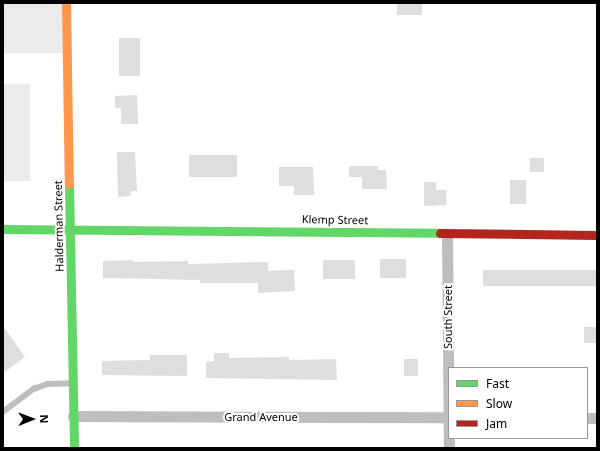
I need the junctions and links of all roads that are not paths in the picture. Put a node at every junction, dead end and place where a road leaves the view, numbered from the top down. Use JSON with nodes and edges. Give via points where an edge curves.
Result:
{"nodes":[{"id":1,"x":66,"y":3,"type":"edge"},
{"id":2,"x":72,"y":228,"type":"junction"},
{"id":3,"x":3,"y":229,"type":"edge"},
{"id":4,"x":447,"y":234,"type":"junction"},
{"id":5,"x":597,"y":235,"type":"edge"},
{"id":6,"x":448,"y":367,"type":"edge"},
{"id":7,"x":73,"y":383,"type":"junction"},
{"id":8,"x":3,"y":412,"type":"edge"},
{"id":9,"x":73,"y":416,"type":"junction"},
{"id":10,"x":448,"y":417,"type":"edge"},
{"id":11,"x":74,"y":448,"type":"edge"}],
"edges":[{"from":1,"to":2,"type":"street","name":"Halderman Street"},
{"from":2,"to":3,"type":"street"},
{"from":2,"to":4,"type":"street","name":"Klemp Street"},
{"from":2,"to":7,"type":"street","name":"Halderman Street"},
{"from":4,"to":5,"type":"street","name":"Klemp Street"},
{"from":4,"to":6,"type":"street","name":"South Street"},
{"from":7,"to":8,"type":"lane","via":[[48,384],[34,390]]},
{"from":7,"to":9,"type":"street","name":"Halderman Street"},
{"from":9,"to":10,"type":"street","name":"Grand Avenue"},
{"from":9,"to":11,"type":"street","name":"Halderman Street"}]}
